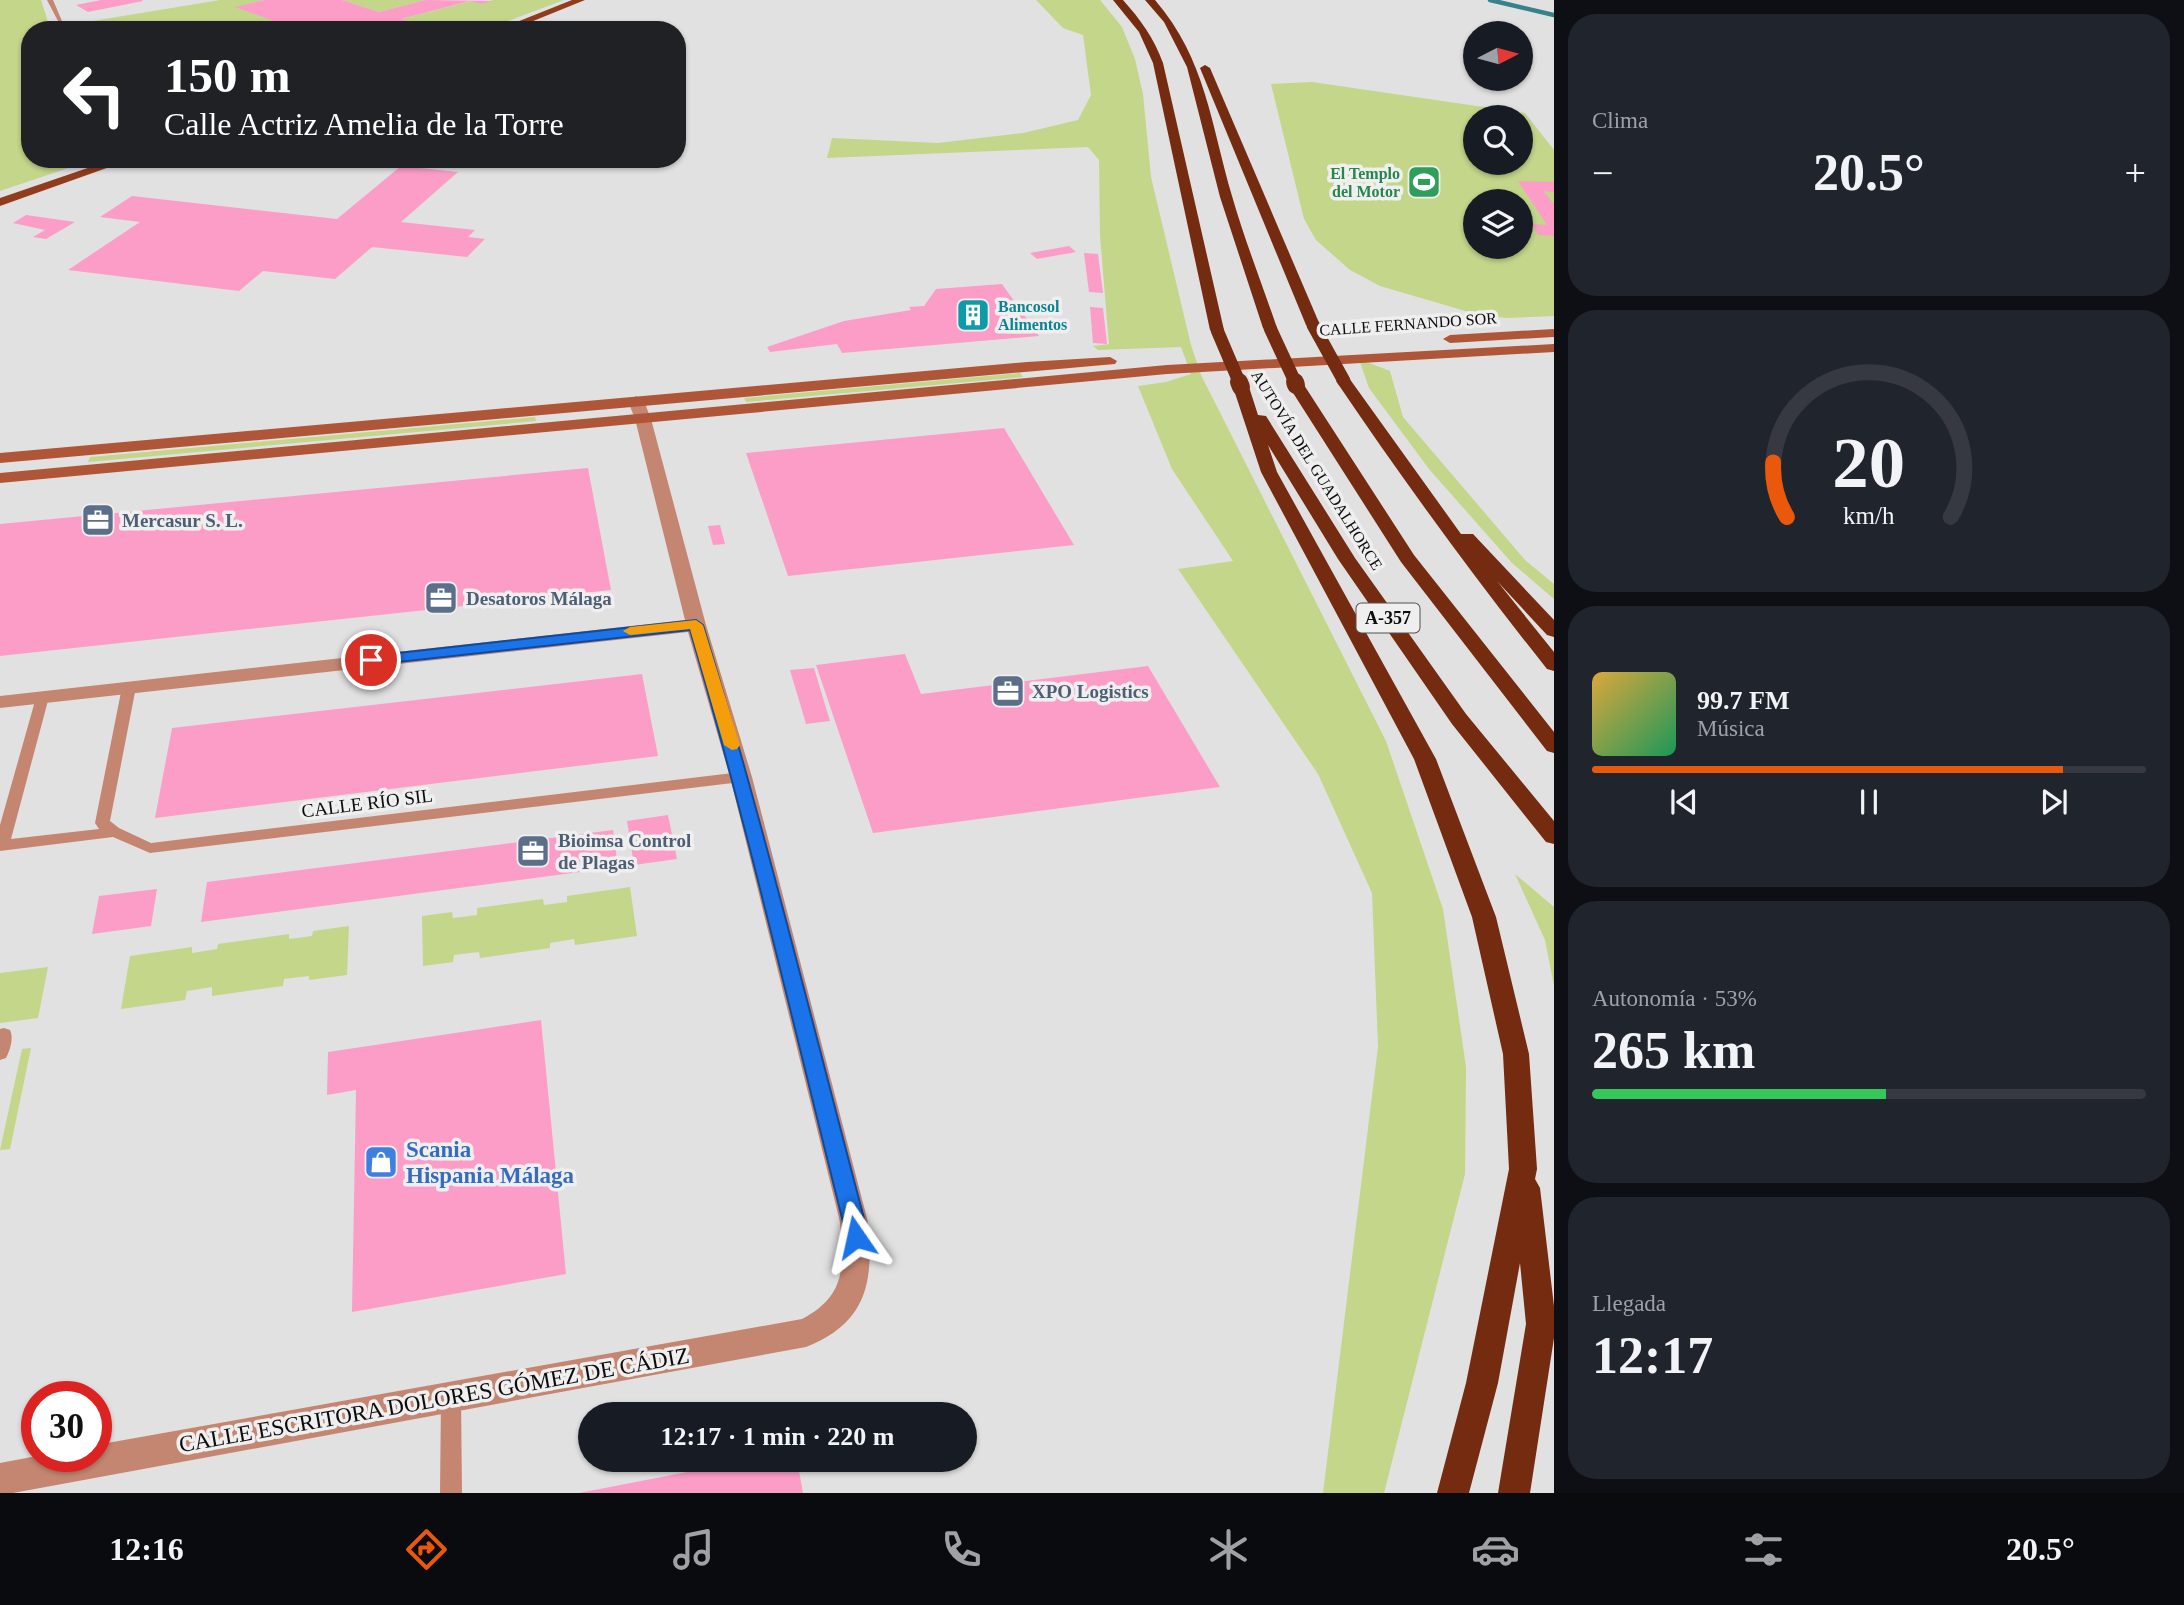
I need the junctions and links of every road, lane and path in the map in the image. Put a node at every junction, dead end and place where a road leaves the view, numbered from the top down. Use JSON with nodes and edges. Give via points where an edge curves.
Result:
{"nodes":[{"id":1,"x":50,"y":0,"type":"edge"},
{"id":2,"x":580,"y":0,"type":"edge"},
{"id":3,"x":1118,"y":0,"type":"edge"},
{"id":4,"x":1150,"y":0,"type":"edge"},
{"id":5,"x":60,"y":20,"type":"dead end"},
{"id":6,"x":1169,"y":20,"type":"junction"},
{"id":7,"x":525,"y":21,"type":"edge"},
{"id":8,"x":100,"y":168,"type":"edge"},
{"id":9,"x":0,"y":202,"type":"edge"},
{"id":10,"x":1554,"y":333,"type":"edge"},
{"id":11,"x":1554,"y":348,"type":"edge"},
{"id":12,"x":1267,"y":356,"type":"junction"},
{"id":13,"x":1241,"y":387,"type":"junction"},
{"id":14,"x":639,"y":410,"type":"junction"},
{"id":15,"x":0,"y":458,"type":"edge"},
{"id":16,"x":1406,"y":473,"type":"junction"},
{"id":17,"x":0,"y":478,"type":"edge"},
{"id":18,"x":696,"y":625,"type":"junction"},
{"id":19,"x":1554,"y":631,"type":"edge"},
{"id":20,"x":1554,"y":665,"type":"edge"},
{"id":21,"x":129,"y":687,"type":"junction"},
{"id":22,"x":42,"y":697,"type":"junction"},
{"id":23,"x":0,"y":702,"type":"edge"},
{"id":24,"x":1554,"y":746,"type":"edge"},
{"id":25,"x":741,"y":777,"type":"junction"},
{"id":26,"x":114,"y":832,"type":"junction"},
{"id":27,"x":1554,"y":836,"type":"edge"},
{"id":28,"x":1,"y":845,"type":"edge"},
{"id":29,"x":4,"y":1035,"type":"dead end"},
{"id":30,"x":0,"y":1053,"type":"edge"},
{"id":31,"x":1523,"y":1168,"type":"junction"},
{"id":32,"x":451,"y":1397,"type":"junction"},
{"id":33,"x":0,"y":1479,"type":"edge"},
{"id":34,"x":451,"y":1493,"type":"edge"},
{"id":35,"x":1453,"y":1493,"type":"edge"},
{"id":36,"x":1514,"y":1493,"type":"edge"}],
"edges":[{"from":1,"to":5,"type":"lane"},
{"from":2,"to":7,"type":"main road"},
{"from":3,"to":13,"type":"highway","name":"AUTOVÍA DEL GUADALHORCE","number":"A-357","bridge":true,"via":[[1151,44],[1159,69],[1217,330]]},
{"from":4,"to":6,"type":"highway","name":"AUTOVÍA DEL GUADALHORCE","number":"A-357"},
{"from":6,"to":16,"type":"highway","bridge":true,"via":[[1194,43],[1313,326]]},
{"from":6,"to":24,"type":"highway","name":"AUTOVÍA DEL GUADALHORCE","number":"A-357","bridge":true,"via":[[1200,89],[1226,196],[1270,328],[1296,385],[1407,558]]},
{"from":8,"to":9,"type":"main road"},
{"from":10,"to":12,"type":"street","name":"CALLE FERNANDO SOR"},
{"from":11,"to":12,"type":"street","name":"CALLE FERNANDO SOR"},
{"from":12,"to":14,"type":"street","via":[[1039,383]]},
{"from":13,"to":27,"type":"highway","name":"AUTOVÍA DEL GUADALHORCE","number":"A-357","via":[[1347,559],[1459,719]]},
{"from":13,"to":31,"type":"highway","via":[[1269,472],[1425,759],[1484,918],[1516,1054]]},
{"from":14,"to":15,"type":"street"},
{"from":14,"to":17,"type":"street"},
{"from":14,"to":18,"type":"street"},
{"from":16,"to":19,"type":"highway"},
{"from":16,"to":20,"type":"highway"},
{"from":18,"to":21,"type":"street"},
{"from":18,"to":25,"type":"street"},
{"from":21,"to":22,"type":"street"},
{"from":21,"to":26,"type":"lane","via":[[102,823]]},
{"from":22,"to":23,"type":"street"},
{"from":22,"to":28,"type":"lane"},
{"from":25,"to":26,"type":"lane","name":"CALLE RÍO SIL","via":[[150,848]]},
{"from":25,"to":32,"type":"street","name":"CALLE ESCRITORA DOLORES GÓMEZ DE CÁDIZ","via":[[854,1222],[857,1252],[852,1292],[836,1315],[806,1334]]},
{"from":26,"to":28,"type":"lane"},
{"from":29,"to":30,"type":"lane"},
{"from":31,"to":35,"type":"highway","via":[[1482,1383]]},
{"from":31,"to":36,"type":"highway","via":[[1541,1324]]},
{"from":32,"to":33,"type":"street","name":"CALLE ESCRITORA DOLORES GÓMEZ DE CÁDIZ"},
{"from":32,"to":34,"type":"lane"}]}
